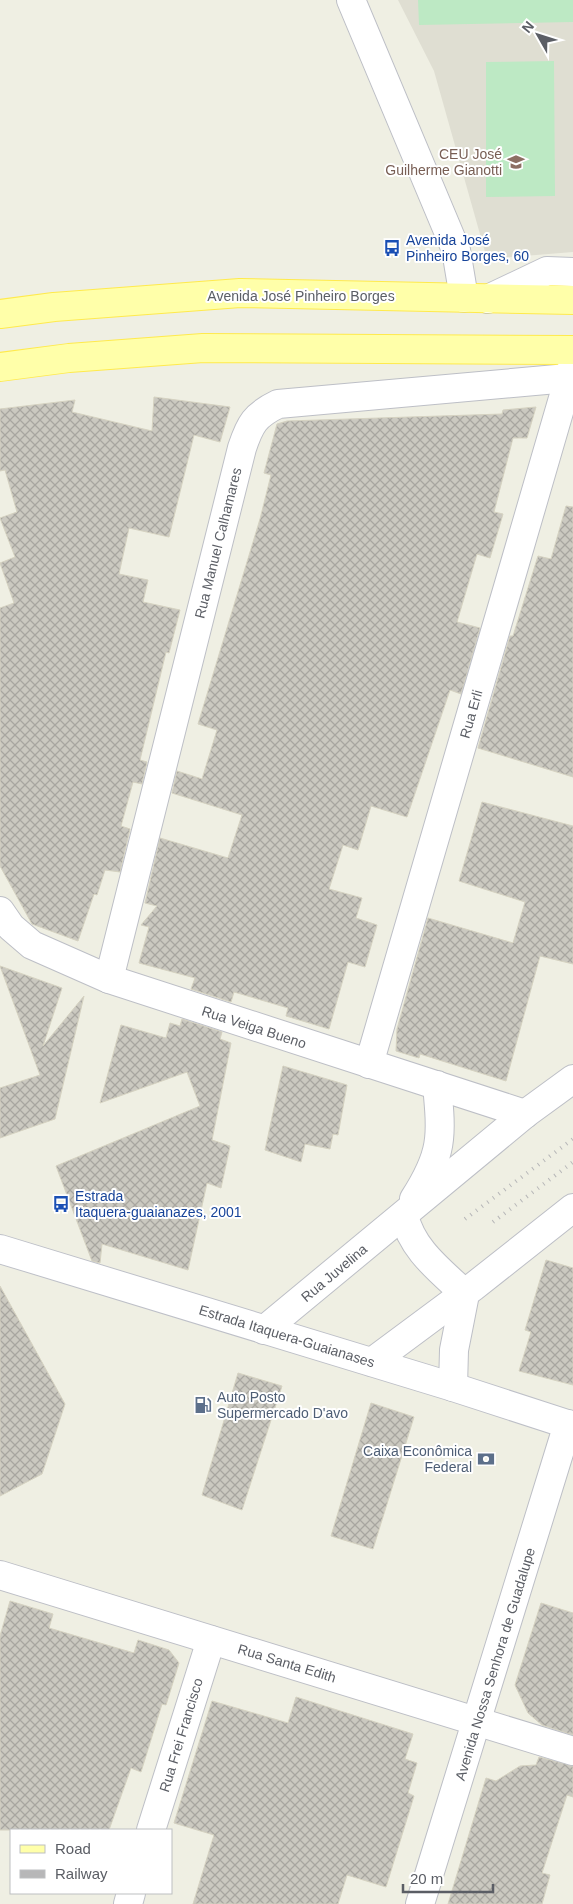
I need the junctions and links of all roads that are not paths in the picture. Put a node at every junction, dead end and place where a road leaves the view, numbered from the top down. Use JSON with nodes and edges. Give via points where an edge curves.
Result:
{"nodes":[{"id":1,"x":351,"y":0,"type":"edge"},
{"id":2,"x":573,"y":272,"type":"edge"},
{"id":3,"x":476,"y":298,"type":"junction"},
{"id":4,"x":573,"y":300,"type":"edge"},
{"id":5,"x":0,"y":314,"type":"edge"},
{"id":6,"x":573,"y":350,"type":"edge"},
{"id":7,"x":0,"y":367,"type":"edge"},
{"id":8,"x":571,"y":371,"type":"edge"},
{"id":9,"x":0,"y":911,"type":"edge"},
{"id":10,"x":109,"y":980,"type":"junction"},
{"id":11,"x":370,"y":1064,"type":"junction"},
{"id":12,"x":573,"y":1079,"type":"edge"},
{"id":13,"x":436,"y":1085,"type":"junction"},
{"id":14,"x":525,"y":1114,"type":"junction"},
{"id":15,"x":573,"y":1208,"type":"edge"},
{"id":16,"x":404,"y":1215,"type":"junction"},
{"id":17,"x":0,"y":1249,"type":"edge"},
{"id":18,"x":465,"y":1294,"type":"junction"},
{"id":19,"x":264,"y":1330,"type":"junction"},
{"id":20,"x":372,"y":1362,"type":"junction"},
{"id":21,"x":453,"y":1387,"type":"junction"},
{"id":22,"x":570,"y":1425,"type":"edge"},
{"id":23,"x":0,"y":1575,"type":"edge"},
{"id":24,"x":211,"y":1640,"type":"junction"},
{"id":25,"x":478,"y":1721,"type":"junction"},
{"id":26,"x":573,"y":1751,"type":"edge"},
{"id":27,"x":151,"y":1829,"type":"edge"},
{"id":28,"x":420,"y":1904,"type":"edge"}],
"edges":[{"from":1,"to":3,"type":"street"},
{"from":2,"to":3,"type":"street","via":[[547,271]]},
{"from":3,"to":4,"type":"main road","name":"Avenida José Pinheiro Borges"},
{"from":3,"to":5,"type":"main road","name":"Avenida José Pinheiro Borges","via":[[240,293]]},
{"from":6,"to":7,"type":"main road","via":[[203,348],[68,358]]},
{"from":8,"to":10,"type":"street","name":"Rua Manuel Calhamares","via":[[518,384],[278,404],[254,420],[242,448]]},
{"from":8,"to":11,"type":"street","name":"Rua Erli"},
{"from":9,"to":10,"type":"street","name":"Rua Veiga Bueno","via":[[11,927],[32,945]]},
{"from":10,"to":11,"type":"street","name":"Rua Veiga Bueno"},
{"from":11,"to":13,"type":"street","name":"Rua Veiga Bueno"},
{"from":12,"to":14,"type":"street","name":"Rua Juvelina"},
{"from":13,"to":14,"type":"street","name":"Rua Veiga Bueno"},
{"from":13,"to":16,"type":"street","name":"Rua Juvelina","via":[[441,1128],[437,1156]]},
{"from":14,"to":16,"type":"street","name":"Rua Juvelina"},
{"from":15,"to":18,"type":"street"},
{"from":16,"to":18,"type":"street","via":[[418,1249]]},
{"from":16,"to":19,"type":"street","name":"Rua Juvelina"},
{"from":17,"to":19,"type":"street","name":"Estrada Itaquera-Guaianases"},
{"from":18,"to":20,"type":"street"},
{"from":18,"to":21,"type":"street","via":[[454,1350]]},
{"from":19,"to":20,"type":"street","name":"Estrada Itaquera-Guaianases"},
{"from":20,"to":21,"type":"street","name":"Estrada Itaquera-Guaianases"},
{"from":21,"to":22,"type":"street","name":"Estrada Itaquera-Guaianases"},
{"from":22,"to":25,"type":"street","name":"Avenida Nossa Senhora de Guadalupe"},
{"from":23,"to":24,"type":"street","name":"Rua Santa Edith"},
{"from":24,"to":25,"type":"street","name":"Rua Santa Edith"},
{"from":24,"to":27,"type":"street","name":"Rua Frei Francisco"},
{"from":25,"to":26,"type":"street","name":"Rua Santa Edith"},
{"from":25,"to":28,"type":"street","name":"Avenida Nossa Senhora de Guadalupe"}]}
